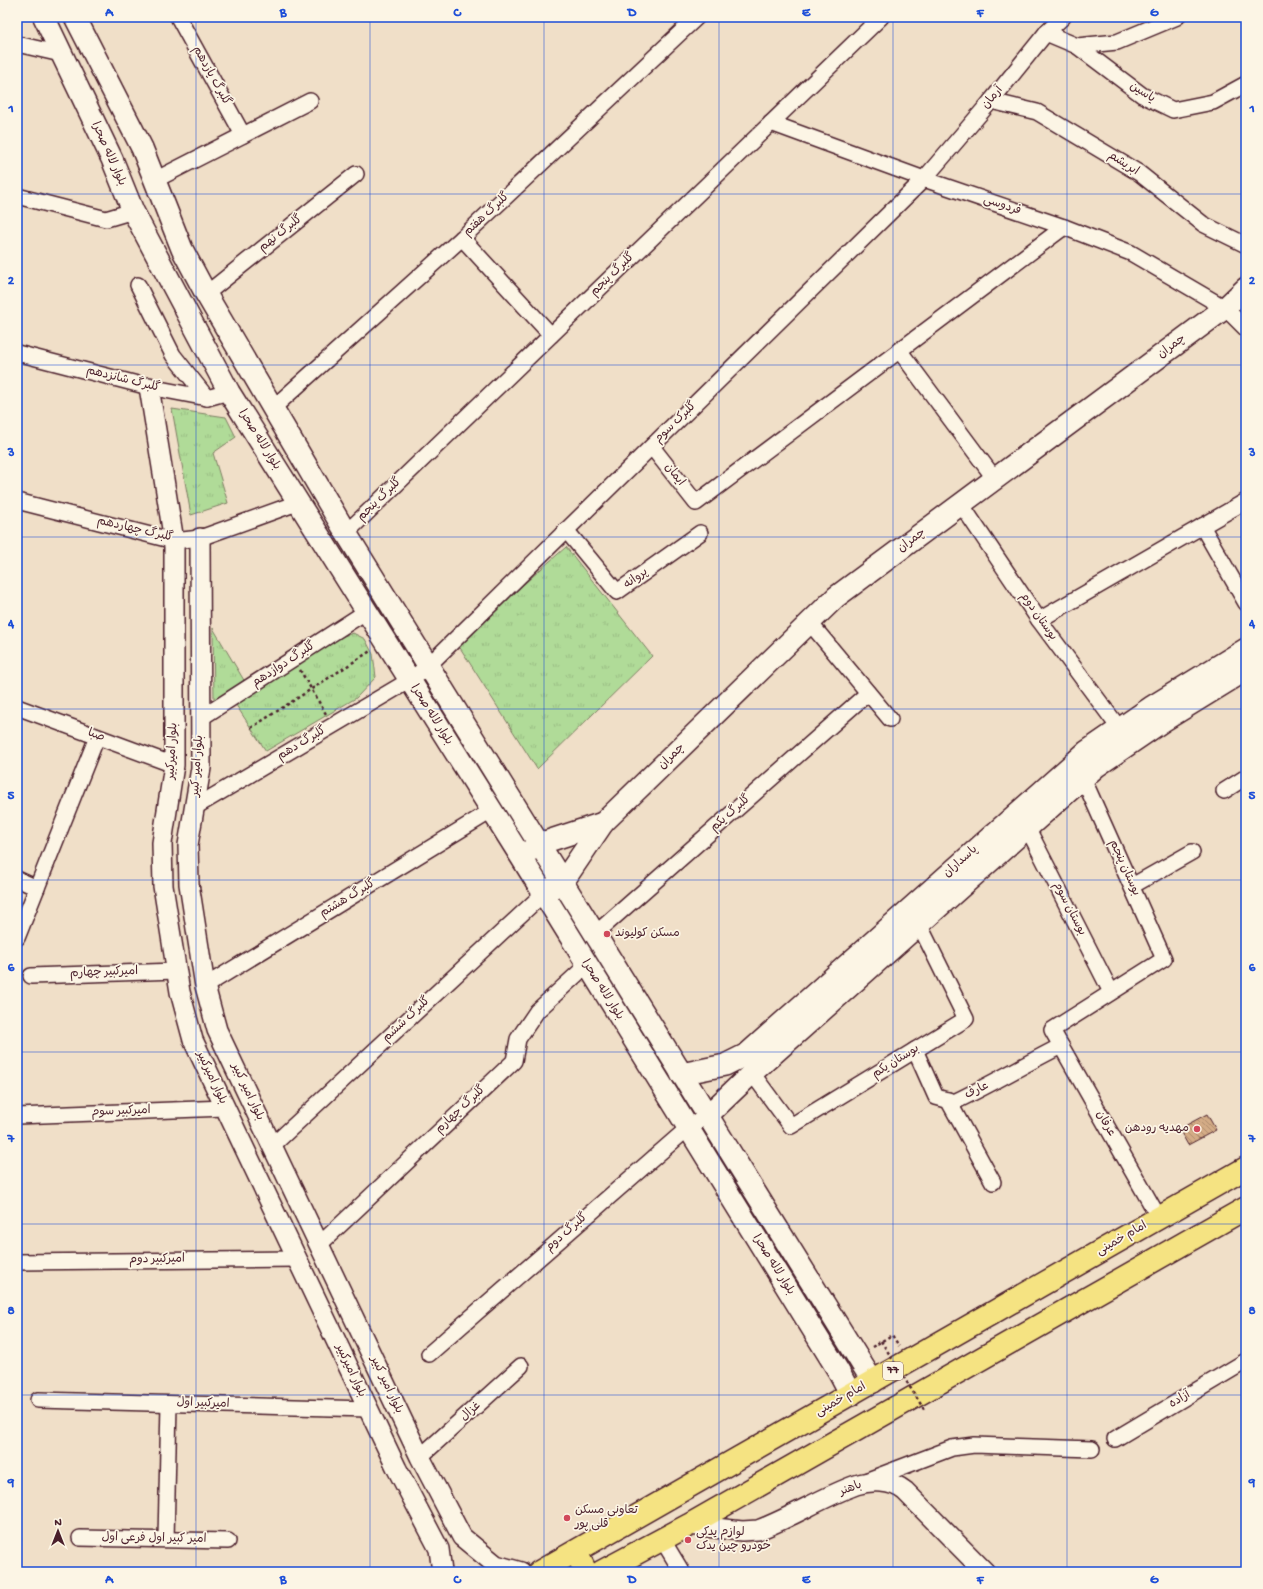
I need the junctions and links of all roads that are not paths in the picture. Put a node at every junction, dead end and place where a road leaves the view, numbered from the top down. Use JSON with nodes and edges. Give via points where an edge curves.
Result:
{"nodes":[{"id":1,"x":44,"y":17,"type":"edge"},
{"id":2,"x":75,"y":17,"type":"edge"},
{"id":3,"x":178,"y":17,"type":"edge"},
{"id":4,"x":697,"y":17,"type":"edge"},
{"id":5,"x":881,"y":17,"type":"edge"},
{"id":6,"x":1063,"y":17,"type":"edge"},
{"id":7,"x":1177,"y":17,"type":"edge"},
{"id":8,"x":1046,"y":32,"type":"junction"},
{"id":9,"x":17,"y":44,"type":"edge"},
{"id":10,"x":1077,"y":46,"type":"junction"},
{"id":11,"x":61,"y":54,"type":"junction"},
{"id":12,"x":1246,"y":84,"type":"edge"},
{"id":13,"x":310,"y":101,"type":"dead end"},
{"id":14,"x":991,"y":101,"type":"junction"},
{"id":15,"x":771,"y":123,"type":"junction"},
{"id":16,"x":243,"y":135,"type":"junction"},
{"id":17,"x":142,"y":148,"type":"junction"},
{"id":18,"x":112,"y":159,"type":"junction"},
{"id":19,"x":356,"y":174,"type":"dead end"},
{"id":20,"x":924,"y":179,"type":"junction"},
{"id":21,"x":155,"y":180,"type":"junction"},
{"id":22,"x":17,"y":196,"type":"edge"},
{"id":23,"x":133,"y":211,"type":"junction"},
{"id":24,"x":1064,"y":227,"type":"junction"},
{"id":25,"x":462,"y":238,"type":"junction"},
{"id":26,"x":1246,"y":245,"type":"edge"},
{"id":27,"x":138,"y":285,"type":"dead end"},
{"id":28,"x":1246,"y":288,"type":"edge"},
{"id":29,"x":206,"y":294,"type":"junction"},
{"id":30,"x":1225,"y":308,"type":"junction"},
{"id":31,"x":1246,"y":329,"type":"edge"},
{"id":32,"x":551,"y":335,"type":"junction"},
{"id":33,"x":899,"y":350,"type":"junction"},
{"id":34,"x":17,"y":353,"type":"edge"},
{"id":35,"x":149,"y":387,"type":"junction"},
{"id":36,"x":229,"y":392,"type":"junction"},
{"id":37,"x":206,"y":398,"type":"junction"},
{"id":38,"x":273,"y":408,"type":"junction"},
{"id":39,"x":652,"y":447,"type":"junction"},
{"id":40,"x":995,"y":479,"type":"junction"},
{"id":41,"x":17,"y":501,"type":"edge"},
{"id":42,"x":1246,"y":501,"type":"edge"},
{"id":43,"x":297,"y":503,"type":"junction"},
{"id":44,"x":961,"y":504,"type":"junction"},
{"id":45,"x":1202,"y":526,"type":"junction"},
{"id":46,"x":566,"y":530,"type":"junction"},
{"id":47,"x":700,"y":532,"type":"dead end"},
{"id":48,"x":346,"y":533,"type":"junction"},
{"id":49,"x":200,"y":538,"type":"junction"},
{"id":50,"x":174,"y":541,"type":"junction"},
{"id":51,"x":1246,"y":603,"type":"edge"},
{"id":52,"x":367,"y":611,"type":"junction"},
{"id":53,"x":1039,"y":620,"type":"junction"},
{"id":54,"x":810,"y":624,"type":"junction"},
{"id":55,"x":1246,"y":649,"type":"edge"},
{"id":56,"x":428,"y":666,"type":"junction"},
{"id":57,"x":1246,"y":670,"type":"edge"},
{"id":58,"x":410,"y":680,"type":"junction"},
{"id":59,"x":868,"y":693,"type":"junction"},
{"id":60,"x":17,"y":707,"type":"edge"},
{"id":61,"x":201,"y":718,"type":"junction"},
{"id":62,"x":890,"y":719,"type":"dead end"},
{"id":63,"x":1119,"y":728,"type":"junction"},
{"id":64,"x":98,"y":737,"type":"junction"},
{"id":65,"x":174,"y":765,"type":"junction"},
{"id":66,"x":1246,"y":777,"type":"edge"},
{"id":67,"x":1083,"y":778,"type":"junction"},
{"id":68,"x":1224,"y":791,"type":"dead end"},
{"id":69,"x":195,"y":807,"type":"junction"},
{"id":70,"x":491,"y":811,"type":"junction"},
{"id":71,"x":603,"y":823,"type":"junction"},
{"id":72,"x":1027,"y":827,"type":"junction"},
{"id":73,"x":539,"y":844,"type":"junction"},
{"id":74,"x":1192,"y":852,"type":"dead end"},
{"id":75,"x":521,"y":857,"type":"junction"},
{"id":76,"x":17,"y":879,"type":"edge"},
{"id":77,"x":564,"y":882,"type":"junction"},
{"id":78,"x":1132,"y":886,"type":"junction"},
{"id":79,"x":37,"y":888,"type":"junction"},
{"id":80,"x":543,"y":894,"type":"junction"},
{"id":81,"x":913,"y":917,"type":"junction"},
{"id":82,"x":594,"y":935,"type":"junction"},
{"id":83,"x":17,"y":938,"type":"edge"},
{"id":84,"x":587,"y":965,"type":"junction"},
{"id":85,"x":176,"y":971,"type":"junction"},
{"id":86,"x":31,"y":976,"type":"dead end"},
{"id":87,"x":205,"y":986,"type":"junction"},
{"id":88,"x":1111,"y":992,"type":"junction"},
{"id":89,"x":217,"y":1030,"type":"junction"},
{"id":90,"x":193,"y":1040,"type":"junction"},
{"id":91,"x":1061,"y":1046,"type":"junction"},
{"id":92,"x":915,"y":1050,"type":"junction"},
{"id":93,"x":752,"y":1073,"type":"junction"},
{"id":94,"x":681,"y":1074,"type":"junction"},
{"id":95,"x":948,"y":1100,"type":"junction"},
{"id":96,"x":225,"y":1108,"type":"junction"},
{"id":97,"x":708,"y":1115,"type":"junction"},
{"id":98,"x":17,"y":1116,"type":"edge"},
{"id":99,"x":688,"y":1128,"type":"junction"},
{"id":100,"x":272,"y":1146,"type":"junction"},
{"id":101,"x":1246,"y":1168,"type":"edge"},
{"id":102,"x":992,"y":1182,"type":"dead end"},
{"id":103,"x":1246,"y":1208,"type":"edge"},
{"id":104,"x":1159,"y":1218,"type":"junction"},
{"id":105,"x":319,"y":1245,"type":"junction"},
{"id":106,"x":297,"y":1259,"type":"junction"},
{"id":107,"x":17,"y":1262,"type":"edge"},
{"id":108,"x":1079,"y":1264,"type":"junction"},
{"id":109,"x":1096,"y":1292,"type":"junction"},
{"id":110,"x":858,"y":1347,"type":"junction"},
{"id":111,"x":429,"y":1354,"type":"dead end"},
{"id":112,"x":830,"y":1356,"type":"junction"},
{"id":113,"x":1246,"y":1361,"type":"edge"},
{"id":114,"x":521,"y":1366,"type":"dead end"},
{"id":115,"x":873,"y":1382,"type":"junction"},
{"id":116,"x":851,"y":1395,"type":"junction"},
{"id":117,"x":38,"y":1400,"type":"dead end"},
{"id":118,"x":169,"y":1404,"type":"junction"},
{"id":119,"x":368,"y":1409,"type":"junction"},
{"id":120,"x":1115,"y":1439,"type":"dead end"},
{"id":121,"x":1092,"y":1449,"type":"dead end"},
{"id":122,"x":420,"y":1457,"type":"junction"},
{"id":123,"x":856,"y":1485,"type":"junction"},
{"id":124,"x":727,"y":1503,"type":"junction"},
{"id":125,"x":689,"y":1525,"type":"junction"},
{"id":126,"x":742,"y":1531,"type":"junction"},
{"id":127,"x":80,"y":1538,"type":"dead end"},
{"id":128,"x":166,"y":1539,"type":"junction"},
{"id":129,"x":662,"y":1539,"type":"junction"},
{"id":130,"x":228,"y":1541,"type":"dead end"},
{"id":131,"x":576,"y":1552,"type":"junction"},
{"id":132,"x":442,"y":1572,"type":"edge"},
{"id":133,"x":521,"y":1572,"type":"edge"},
{"id":134,"x":539,"y":1572,"type":"edge"},
{"id":135,"x":586,"y":1572,"type":"edge"},
{"id":136,"x":601,"y":1572,"type":"edge"},
{"id":137,"x":682,"y":1572,"type":"edge"},
{"id":138,"x":985,"y":1572,"type":"edge"}],
"edges":[{"from":1,"to":11,"type":"main road","name":"بلوار لاله صحرا"},
{"from":2,"to":17,"type":"main road","name":"بلوار لاله صحرا"},
{"from":3,"to":16,"type":"street","name":"گلبرگ یازدهم"},
{"from":4,"to":25,"type":"street","name":"گلبرگ هفتم"},
{"from":5,"to":15,"type":"street","name":"گلبرگ پنجم"},
{"from":6,"to":8,"type":"street","name":"آرمان"},
{"from":7,"to":10,"type":"street","via":[[1117,42]]},
{"from":8,"to":10,"type":"street","name":"یاسین"},
{"from":8,"to":14,"type":"street","name":"آرمان"},
{"from":9,"to":11,"type":"street"},
{"from":10,"to":12,"type":"street","name":"یاسین","via":[[1142,94],[1173,110],[1213,102]]},
{"from":11,"to":18,"type":"main road","name":"بلوار لاله صحرا"},
{"from":13,"to":16,"type":"street"},
{"from":14,"to":20,"type":"street","name":"آرمان"},
{"from":14,"to":26,"type":"street","name":"ابریشم","via":[[1037,112],[1139,173],[1204,224]]},
{"from":15,"to":20,"type":"street","name":"فردوسی"},
{"from":15,"to":32,"type":"street","name":"گلبرگ پنجم"},
{"from":16,"to":21,"type":"street"},
{"from":17,"to":18,"type":"main road"},
{"from":17,"to":21,"type":"main road","name":"بلوار لاله صحرا"},
{"from":18,"to":23,"type":"main road","name":"بلوار لاله صحرا"},
{"from":19,"to":29,"type":"street","name":"گلبرگ نهم"},
{"from":20,"to":24,"type":"street","name":"فردوسی"},
{"from":20,"to":39,"type":"street","name":"گلبرک سوم"},
{"from":21,"to":29,"type":"main road","name":"بلوار لاله صحرا","via":[[182,249]]},
{"from":22,"to":23,"type":"street","via":[[106,219]]},
{"from":23,"to":36,"type":"main road","name":"بلوار لاله صحرا"},
{"from":24,"to":30,"type":"street","name":"فردوسی","via":[[1131,253]]},
{"from":24,"to":33,"type":"street"},
{"from":25,"to":32,"type":"street"},
{"from":25,"to":38,"type":"street","name":"گلبرگ هفتم"},
{"from":27,"to":37,"type":"street","via":[[174,355]]},
{"from":28,"to":30,"type":"main road","name":"چمران"},
{"from":29,"to":38,"type":"main road","name":"بلوار لاله صحرا"},
{"from":30,"to":31,"type":"street","name":"فردوسی"},
{"from":30,"to":40,"type":"main road","name":"چمران"},
{"from":32,"to":48,"type":"street","name":"گلبرگ پنجم"},
{"from":33,"to":39,"type":"street","name":"ایمان","via":[[696,503]]},
{"from":33,"to":40,"type":"street"},
{"from":34,"to":35,"type":"street","name":"گلبرگ شانزدهم"},
{"from":35,"to":37,"type":"street","name":"گلبرگ شانزدهم"},
{"from":35,"to":50,"type":"street","name":"بلوار امیرکبیر"},
{"from":36,"to":37,"type":"street","name":"گلبرگ شانزدهم"},
{"from":36,"to":43,"type":"main road","name":"بلوار لاله صحرا"},
{"from":38,"to":48,"type":"main road","name":"بلوار لاله صحرا"},
{"from":39,"to":46,"type":"street","name":"گلبرک سوم"},
{"from":40,"to":44,"type":"main road","name":"چمران"},
{"from":41,"to":50,"type":"street","name":"گلبرگ چهاردهم"},
{"from":42,"to":45,"type":"street"},
{"from":43,"to":49,"type":"street","name":"گلبرگ چهاردهم"},
{"from":43,"to":52,"type":"main road","name":"بلوار لاله صحرا"},
{"from":44,"to":53,"type":"street","name":"بوستان دوم"},
{"from":44,"to":54,"type":"main road","name":"چمران","via":[[836,597]]},
{"from":45,"to":51,"type":"street"},
{"from":45,"to":53,"type":"street"},
{"from":46,"to":47,"type":"street","name":"پروانه","via":[[617,592]]},
{"from":46,"to":56,"type":"street","name":"گلبرک سوم"},
{"from":48,"to":56,"type":"main road","name":"بلوار لاله صحرا"},
{"from":49,"to":50,"type":"street","name":"گلبرگ چهاردهم"},
{"from":49,"to":61,"type":"street","name":"بلوار امیر کبیر"},
{"from":50,"to":65,"type":"street","name":"بلوار امیرکبیر"},
{"from":52,"to":58,"type":"main road","name":"بلوار لاله صحرا"},
{"from":52,"to":61,"type":"street","name":"گلبرگ دوازدهم"},
{"from":53,"to":63,"type":"street","name":"بوستان دوم"},
{"from":54,"to":59,"type":"street"},
{"from":54,"to":71,"type":"main road","name":"چمران"},
{"from":55,"to":63,"type":"main road","name":"پاسداران"},
{"from":56,"to":58,"type":"street","name":"گلبرگ دهم"},
{"from":56,"to":73,"type":"main road","name":"بلوار لاله صحرا"},
{"from":57,"to":67,"type":"main road","name":"پاسداران","via":[[1129,743]]},
{"from":58,"to":69,"type":"street","name":"گلبرگ دهم"},
{"from":58,"to":70,"type":"main road","name":"بلوار لاله صحرا"},
{"from":59,"to":62,"type":"street"},
{"from":59,"to":82,"type":"street","name":"گلبرگ یکم"},
{"from":60,"to":64,"type":"street","name":"صبا"},
{"from":61,"to":69,"type":"street","name":"بلوار امیر کبیر","via":[[201,768]]},
{"from":63,"to":81,"type":"main road","name":"پاسداران","via":[[1069,766]]},
{"from":64,"to":65,"type":"street","name":"صبا"},
{"from":64,"to":79,"type":"street"},
{"from":65,"to":85,"type":"street","name":"بلوار امیرکبیر","via":[[162,843],[163,886]]},
{"from":66,"to":68,"type":"street"},
{"from":67,"to":72,"type":"main road","name":"پاسداران"},
{"from":67,"to":78,"type":"street","name":"بوستان پنجم"},
{"from":69,"to":87,"type":"street","name":"بلوار امیر کبیر","via":[[188,845],[189,884]]},
{"from":70,"to":75,"type":"main road","name":"بلوار لاله صحرا"},
{"from":70,"to":87,"type":"street","name":"گلبرگ هشتم"},
{"from":71,"to":73,"type":"main road","name":"چمران"},
{"from":71,"to":77,"type":"main road","name":"چمران"},
{"from":72,"to":81,"type":"main road","name":"پاسداران"},
{"from":72,"to":88,"type":"street","name":"بوستان سوم"},
{"from":73,"to":75,"type":"main road","name":"چمران"},
{"from":73,"to":77,"type":"main road","name":"بلوار لاله صحرا"},
{"from":74,"to":78,"type":"street"},
{"from":75,"to":80,"type":"main road","name":"بلوار لاله صحرا"},
{"from":76,"to":79,"type":"street"},
{"from":77,"to":80,"type":"main road","name":"چمران"},
{"from":77,"to":82,"type":"main road","name":"بلوار لاله صحرا"},
{"from":78,"to":88,"type":"street","name":"بوستان پنجم","via":[[1164,959]]},
{"from":79,"to":83,"type":"street"},
{"from":80,"to":84,"type":"main road","name":"بلوار لاله صحرا"},
{"from":80,"to":100,"type":"street","name":"گلبرگ ششم"},
{"from":81,"to":92,"type":"street","name":"بوستان یکم","via":[[966,1019]]},
{"from":81,"to":93,"type":"main road","name":"پاسداران"},
{"from":81,"to":94,"type":"main road","name":"پاسداران","via":[[747,1054],[725,1065]]},
{"from":82,"to":94,"type":"main road","name":"بلوار لاله صحرا"},
{"from":84,"to":99,"type":"main road","name":"بلوار لاله صحرا"},
{"from":84,"to":105,"type":"street","name":"گلبرگ چهارم","via":[[537,1011],[518,1039],[514,1061]]},
{"from":85,"to":86,"type":"street","name":"امیرکبیر چهارم"},
{"from":85,"to":90,"type":"street","name":"بلوار امیرکبیر"},
{"from":87,"to":89,"type":"street","name":"بلوار امیر کبیر"},
{"from":88,"to":91,"type":"street","name":"عرفان","via":[[1052,1030]]},
{"from":89,"to":90,"type":"street"},
{"from":89,"to":100,"type":"street","name":"بلوار امیر کبیر"},
{"from":90,"to":96,"type":"street","name":"بلوار امیرکبیر"},
{"from":91,"to":95,"type":"street","name":"عارف","via":[[987,1087],[954,1102]]},
{"from":91,"to":104,"type":"street","name":"عرفان"},
{"from":92,"to":93,"type":"street","name":"بوستان یکم","via":[[792,1126]]},
{"from":92,"to":95,"type":"street","name":"عارف","via":[[936,1096]]},
{"from":93,"to":97,"type":"main road","name":"پاسداران"},
{"from":94,"to":97,"type":"main road","name":"بلوار لاله صحرا"},
{"from":95,"to":102,"type":"street"},
{"from":96,"to":98,"type":"street","name":"امیرکبیر سوم"},
{"from":96,"to":106,"type":"street","name":"بلوار امیرکبیر"},
{"from":97,"to":99,"type":"street","name":"گلبرگ دوم"},
{"from":97,"to":110,"type":"main road","name":"بلوار لاله صحرا"},
{"from":99,"to":111,"type":"street","name":"گلبرگ دوم"},
{"from":99,"to":112,"type":"main road","name":"بلوار لاله صحرا"},
{"from":100,"to":105,"type":"street","name":"بلوار امیر کبیر"},
{"from":101,"to":104,"type":"highway","name":"امام خمینی","number":"77"},
{"from":103,"to":109,"type":"highway"},
{"from":104,"to":108,"type":"highway","name":"امام خمینی","number":"77"},
{"from":105,"to":122,"type":"street","name":"بلوار امیر کبیر"},
{"from":106,"to":107,"type":"street","name":"امیرکبیر دوم"},
{"from":106,"to":119,"type":"street","name":"بلوار امیرکبیر"},
{"from":108,"to":109,"type":"highway"},
{"from":108,"to":115,"type":"highway","name":"امام خمینی","number":"77"},
{"from":109,"to":124,"type":"highway"},
{"from":110,"to":112,"type":"main road"},
{"from":110,"to":115,"type":"main road","name":"بلوار لاله صحرا"},
{"from":112,"to":116,"type":"main road","name":"بلوار لاله صحرا"},
{"from":113,"to":120,"type":"street","name":"آزاده"},
{"from":114,"to":122,"type":"street","name":"غزال"},
{"from":115,"to":116,"type":"highway","name":"امام خمینی","number":"77"},
{"from":116,"to":131,"type":"highway","name":"امام خمینی","number":"77"},
{"from":117,"to":118,"type":"street","name":"امیرکبیر اول"},
{"from":118,"to":119,"type":"street","name":"امیرکبیر اول"},
{"from":118,"to":128,"type":"street"},
{"from":119,"to":132,"type":"street","name":"بلوار امیرکبیر","via":[[439,1549]]},
{"from":121,"to":123,"type":"street","via":[[974,1445],[952,1448]]},
{"from":122,"to":133,"type":"street","name":"بلوار امیر کبیر","via":[[462,1537],[496,1565]]},
{"from":123,"to":126,"type":"street","name":"باهنر","via":[[768,1526],[758,1530]]},
{"from":123,"to":138,"type":"street","name":"باهنر","via":[[882,1482],[898,1485]]},
{"from":124,"to":125,"type":"highway"},
{"from":124,"to":126,"type":"street","via":[[724,1512],[725,1522]]},
{"from":125,"to":126,"type":"street","name":"باهنر"},
{"from":125,"to":129,"type":"highway"},
{"from":127,"to":128,"type":"street","name":"امیر کبیر اول فرعی اول"},
{"from":128,"to":130,"type":"street","name":"امیر کبیر اول فرعی اول"},
{"from":129,"to":136,"type":"highway"},
{"from":129,"to":137,"type":"street"},
{"from":131,"to":134,"type":"highway","name":"امام خمینی","number":"77"},
{"from":131,"to":135,"type":"highway"}]}
